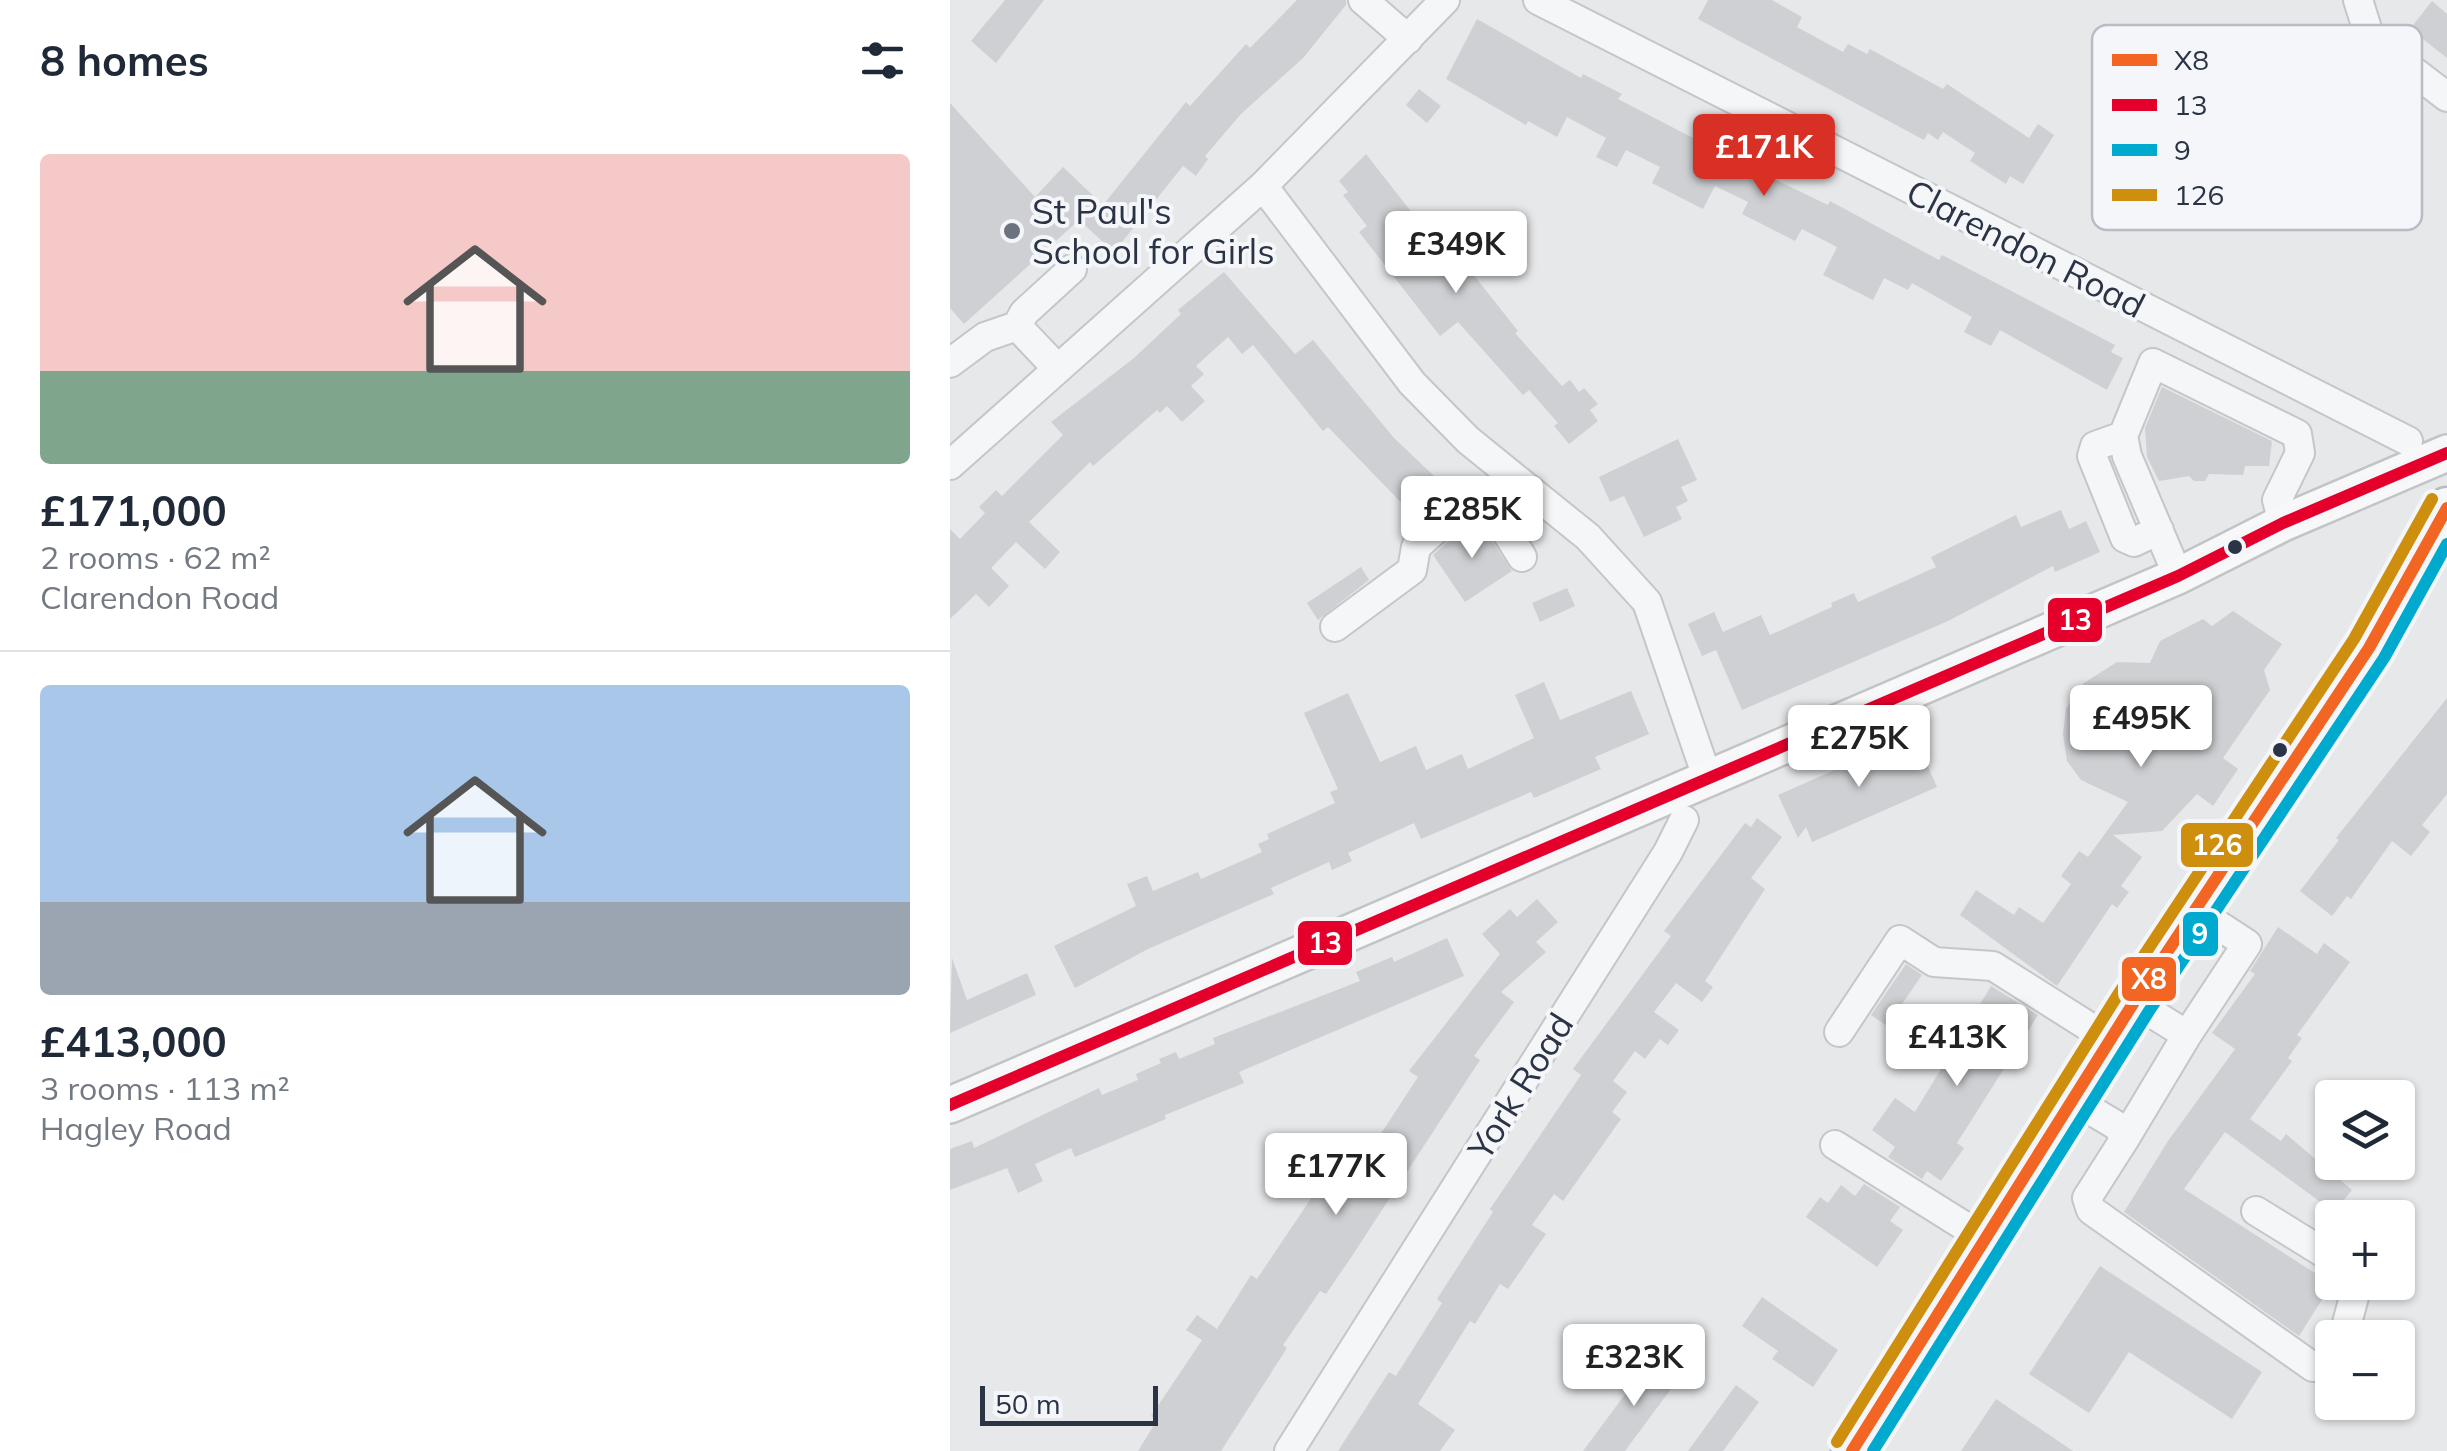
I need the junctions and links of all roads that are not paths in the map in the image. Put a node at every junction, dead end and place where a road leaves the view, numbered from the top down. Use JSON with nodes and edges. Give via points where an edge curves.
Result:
{"nodes":[{"id":1,"x":1364,"y":0,"type":"edge"},
{"id":2,"x":1445,"y":0,"type":"edge"},
{"id":3,"x":1538,"y":0,"type":"edge"},
{"id":4,"x":2358,"y":0,"type":"edge"},
{"id":5,"x":2366,"y":25,"type":"edge"},
{"id":6,"x":1408,"y":39,"type":"junction"},
{"id":7,"x":2422,"y":78,"type":"edge"},
{"id":8,"x":2447,"y":97,"type":"edge"},
{"id":9,"x":1263,"y":186,"type":"junction"},
{"id":10,"x":1072,"y":269,"type":"dead end"},
{"id":11,"x":1016,"y":326,"type":"junction"},
{"id":12,"x":950,"y":363,"type":"edge"},
{"id":13,"x":1056,"y":368,"type":"junction"},
{"id":14,"x":2408,"y":441,"type":"dead end"},
{"id":15,"x":2447,"y":453,"type":"edge"},
{"id":16,"x":950,"y":466,"type":"edge"},
{"id":17,"x":1516,"y":479,"type":"junction"},
{"id":18,"x":2447,"y":508,"type":"edge"},
{"id":19,"x":1492,"y":509,"type":"junction"},
{"id":20,"x":2283,"y":523,"type":"junction"},
{"id":21,"x":1522,"y":557,"type":"dead end"},
{"id":22,"x":2447,"y":558,"type":"edge"},
{"id":23,"x":2178,"y":576,"type":"junction"},
{"id":24,"x":1335,"y":626,"type":"dead end"},
{"id":25,"x":2369,"y":648,"type":"junction"},
{"id":26,"x":1707,"y":776,"type":"junction"},
{"id":27,"x":1684,"y":820,"type":"dead end"},
{"id":28,"x":2195,"y":910,"type":"junction"},
{"id":29,"x":2134,"y":1002,"type":"junction"},
{"id":30,"x":1839,"y":1032,"type":"dead end"},
{"id":31,"x":2187,"y":1035,"type":"junction"},
{"id":32,"x":2110,"y":1040,"type":"junction"},
{"id":33,"x":2072,"y":1099,"type":"junction"},
{"id":34,"x":950,"y":1106,"type":"edge"},
{"id":35,"x":2124,"y":1140,"type":"junction"},
{"id":36,"x":1834,"y":1145,"type":"dead end"},
{"id":37,"x":2256,"y":1211,"type":"dead end"},
{"id":38,"x":1986,"y":1239,"type":"junction"},
{"id":39,"x":2315,"y":1247,"type":"edge"},
{"id":40,"x":2315,"y":1367,"type":"edge"},
{"id":41,"x":1289,"y":1451,"type":"edge"},
{"id":42,"x":1853,"y":1451,"type":"edge"}],
"edges":[{"from":1,"to":6,"type":"street"},
{"from":2,"to":6,"type":"street"},
{"from":3,"to":14,"type":"street","name":"Clarendon Road"},
{"from":4,"to":5,"type":"street"},
{"from":6,"to":9,"type":"street"},
{"from":7,"to":8,"type":"street"},
{"from":9,"to":13,"type":"street"},
{"from":9,"to":17,"type":"street","via":[[1412,383]]},
{"from":10,"to":11,"type":"street"},
{"from":11,"to":12,"type":"street","via":[[985,337]]},
{"from":11,"to":13,"type":"street"},
{"from":13,"to":16,"type":"street"},
{"from":15,"to":20,"type":"main road"},
{"from":17,"to":19,"type":"street"},
{"from":17,"to":26,"type":"street","via":[[1588,537],[1646,602]]},
{"from":18,"to":25,"type":"highway"},
{"from":19,"to":21,"type":"street"},
{"from":19,"to":24,"type":"street","via":[[1468,500],[1416,547],[1412,570]]},
{"from":20,"to":23,"type":"main road"},
{"from":20,"to":23,"type":"street","via":[[2276,500],[2300,453],[2297,434],[2153,363],[2123,436]]},
{"from":22,"to":25,"type":"highway"},
{"from":23,"to":26,"type":"main road"},
{"from":25,"to":28,"type":"highway"},
{"from":26,"to":34,"type":"main road"},
{"from":27,"to":41,"type":"street","name":"York Road"},
{"from":28,"to":29,"type":"highway"},
{"from":28,"to":31,"type":"street","via":[[2247,944]]},
{"from":29,"to":31,"type":"street"},
{"from":29,"to":32,"type":"highway"},
{"from":30,"to":32,"type":"street","via":[[1900,940],[1934,962],[1993,966]]},
{"from":31,"to":35,"type":"street"},
{"from":32,"to":33,"type":"highway"},
{"from":33,"to":35,"type":"street","via":[[2119,1127]]},
{"from":33,"to":38,"type":"highway"},
{"from":35,"to":40,"type":"street","via":[[2087,1198],[2091,1210]]},
{"from":36,"to":38,"type":"street"},
{"from":37,"to":39,"type":"street"},
{"from":38,"to":42,"type":"highway"}]}
